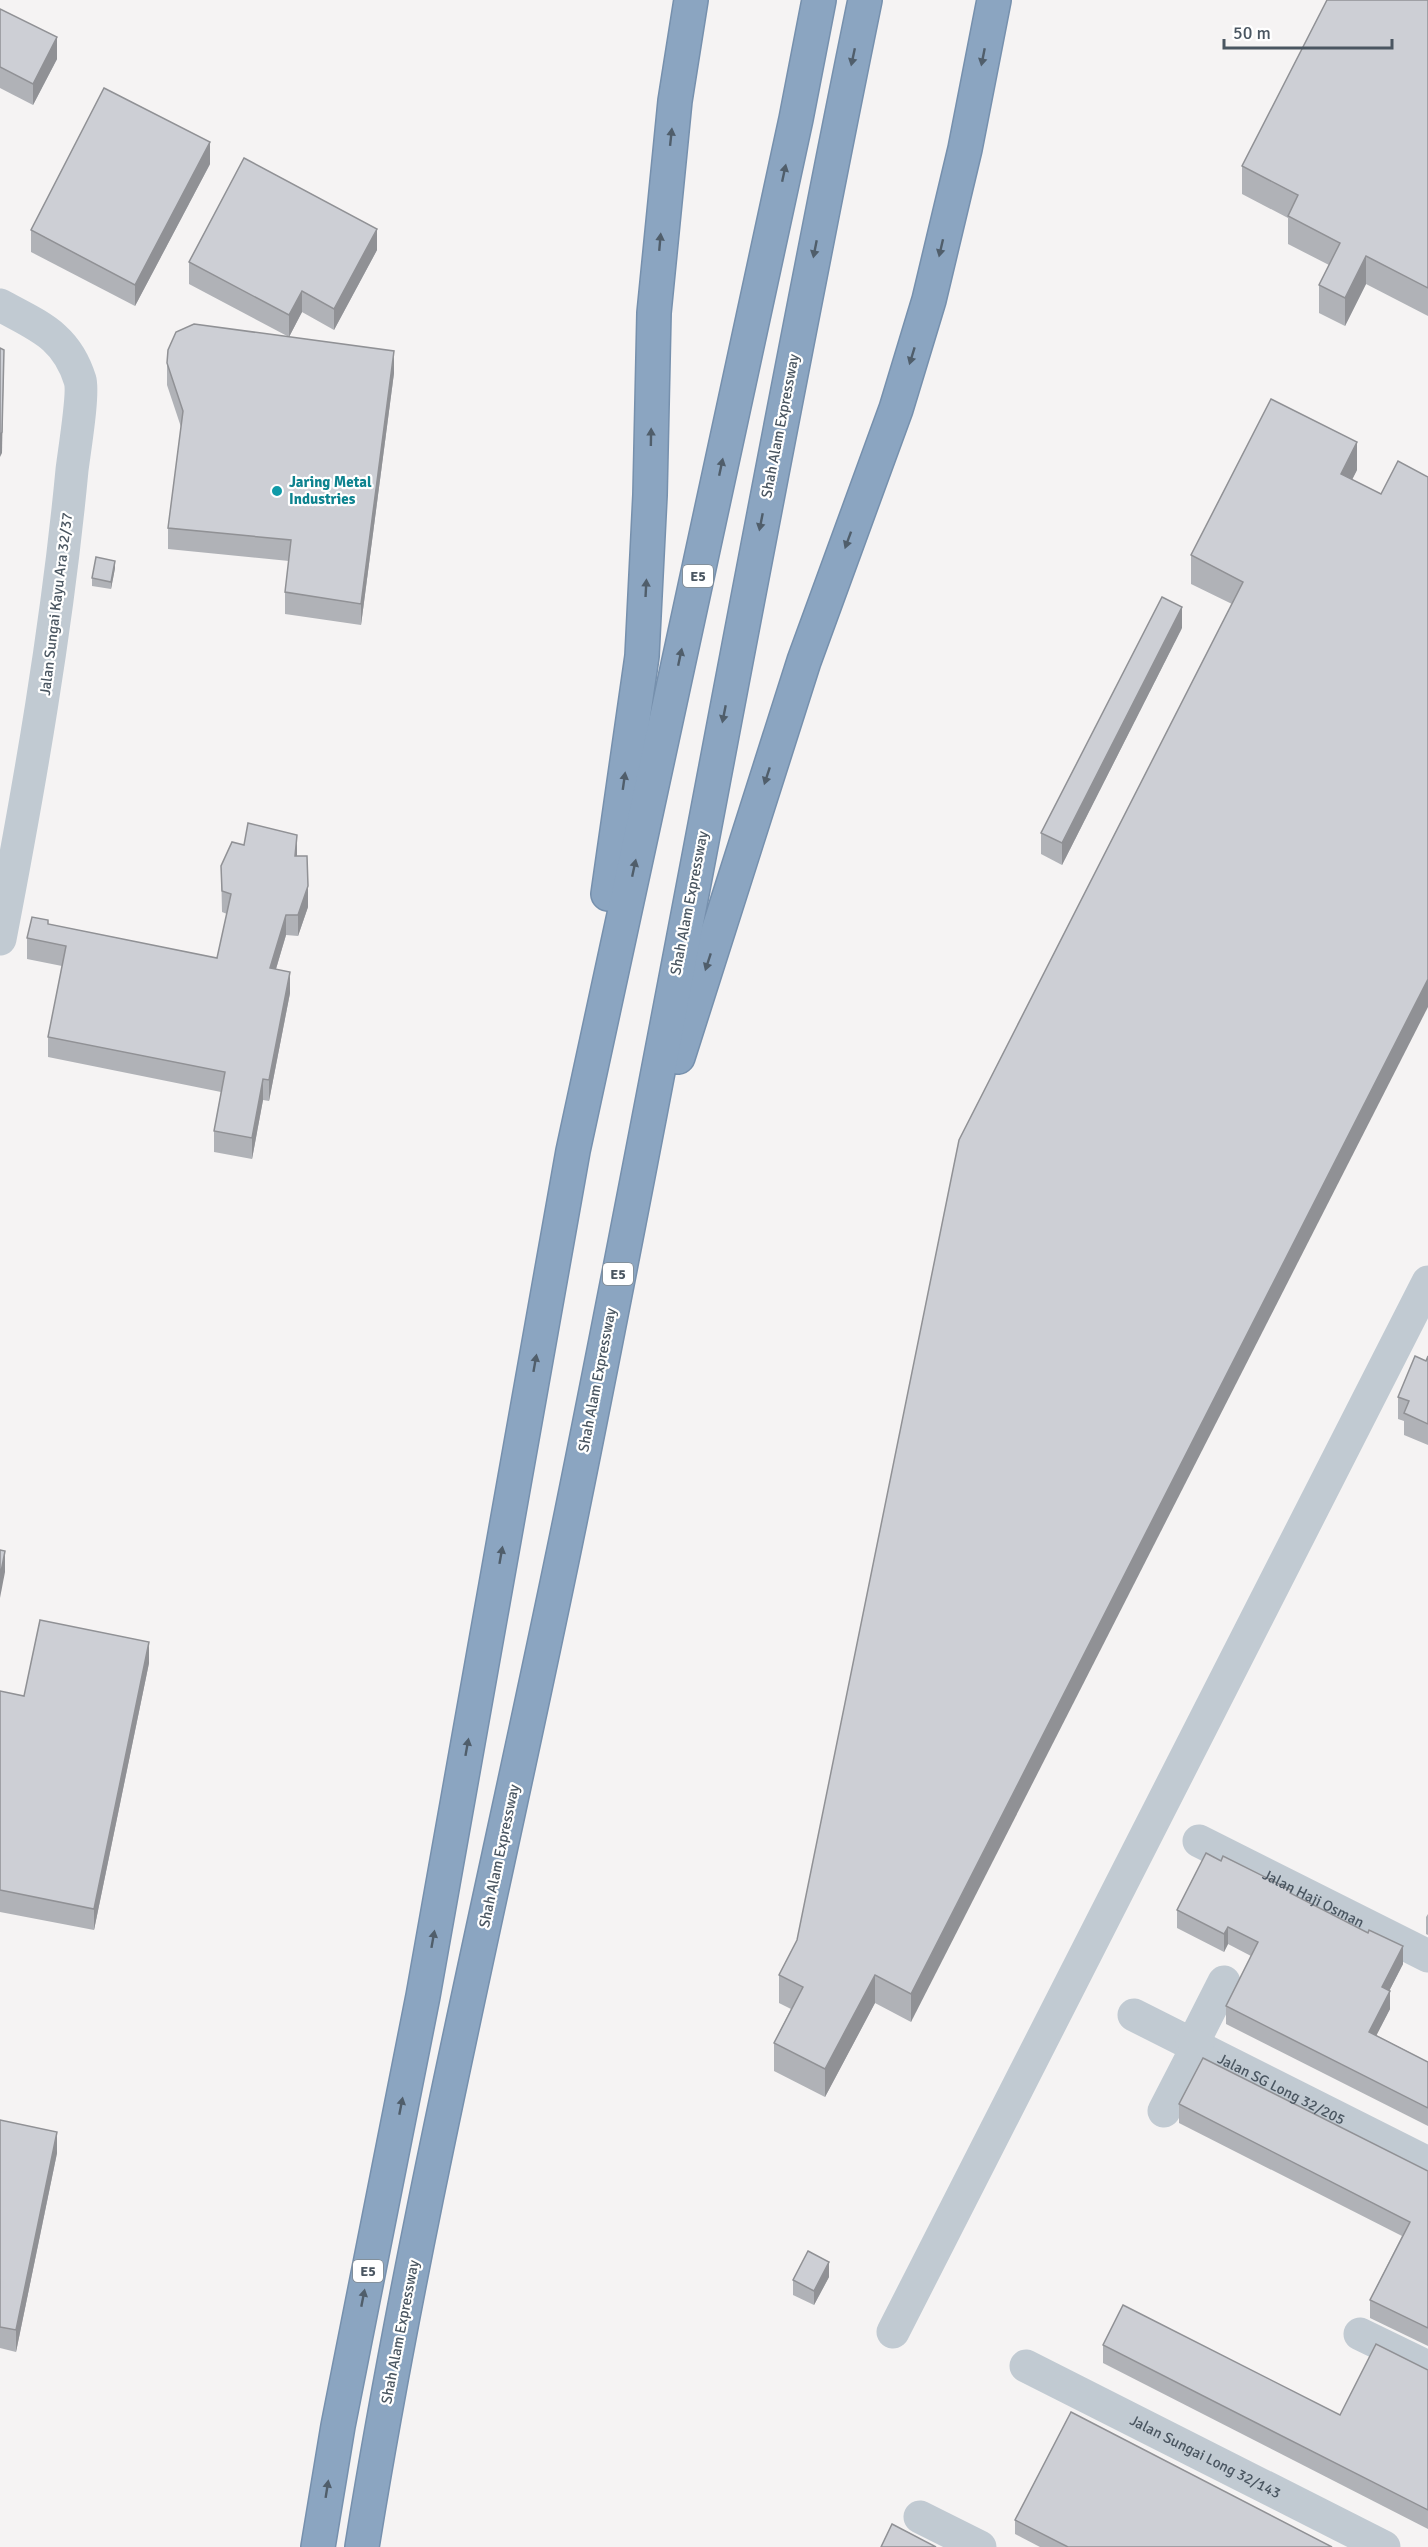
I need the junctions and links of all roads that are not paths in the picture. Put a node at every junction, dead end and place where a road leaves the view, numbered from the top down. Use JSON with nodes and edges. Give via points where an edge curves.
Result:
{"nodes":[{"id":1,"x":691,"y":0,"type":"edge"},
{"id":2,"x":819,"y":0,"type":"edge"},
{"id":3,"x":865,"y":0,"type":"edge"},
{"id":4,"x":994,"y":0,"type":"edge"},
{"id":5,"x":0,"y":305,"type":"edge"},
{"id":6,"x":0,"y":939,"type":"edge"},
{"id":7,"x":573,"y":1151,"type":"junction"},
{"id":8,"x":627,"y":1229,"type":"junction"},
{"id":9,"x":1428,"y":1282,"type":"edge"},
{"id":10,"x":1199,"y":1841,"type":"dead end"},
{"id":11,"x":1428,"y":1956,"type":"edge"},
{"id":12,"x":1224,"y":1982,"type":"dead end"},
{"id":13,"x":1134,"y":2015,"type":"dead end"},
{"id":14,"x":1194,"y":2046,"type":"junction"},
{"id":15,"x":1164,"y":2110,"type":"dead end"},
{"id":16,"x":1428,"y":2163,"type":"edge"},
{"id":17,"x":893,"y":2332,"type":"dead end"},
{"id":18,"x":1360,"y":2334,"type":"dead end"},
{"id":19,"x":1026,"y":2366,"type":"dead end"},
{"id":20,"x":1428,"y":2367,"type":"edge"},
{"id":21,"x":920,"y":2517,"type":"dead end"},
{"id":22,"x":318,"y":2547,"type":"edge"},
{"id":23,"x":362,"y":2547,"type":"edge"},
{"id":24,"x":980,"y":2547,"type":"edge"},
{"id":25,"x":1384,"y":2547,"type":"edge"}],
"edges":[{"from":7,"to":1,"type":"highway","one_way":true,"via":[[642,656],[654,313],[675,101]]},
{"from":7,"to":2,"type":"highway","number":"E5","one_way":true},
{"from":3,"to":8,"type":"highway","name":"Shah Alam Expressway","number":"E5","one_way":true},
{"from":4,"to":8,"type":"highway","one_way":true,"via":[[965,149],[922,322],[896,409],[800,672]]},
{"from":5,"to":6,"type":"street","name":"Jalan Sungai Kayu Ara 32/37","via":[[51,333],[70,353],[81,383],[65,550],[41,720]]},
{"from":22,"to":7,"type":"highway","number":"E5","one_way":true,"via":[[338,2426],[423,1996]]},
{"from":8,"to":23,"type":"highway","name":"Shah Alam Expressway","number":"E5","via":[[572,1513],[430,2182],[380,2434]]},
{"from":9,"to":17,"type":"street"},
{"from":10,"to":11,"type":"street","name":"Jalan Haji Osman"},
{"from":12,"to":14,"type":"street"},
{"from":13,"to":14,"type":"street","name":"Jalan SG Long 32/205"},
{"from":14,"to":15,"type":"street"},
{"from":14,"to":16,"type":"street","name":"Jalan SG Long 32/205"},
{"from":18,"to":20,"type":"street"},
{"from":19,"to":25,"type":"street","name":"Jalan Sungai Long 32/143"},
{"from":21,"to":24,"type":"street"}]}
